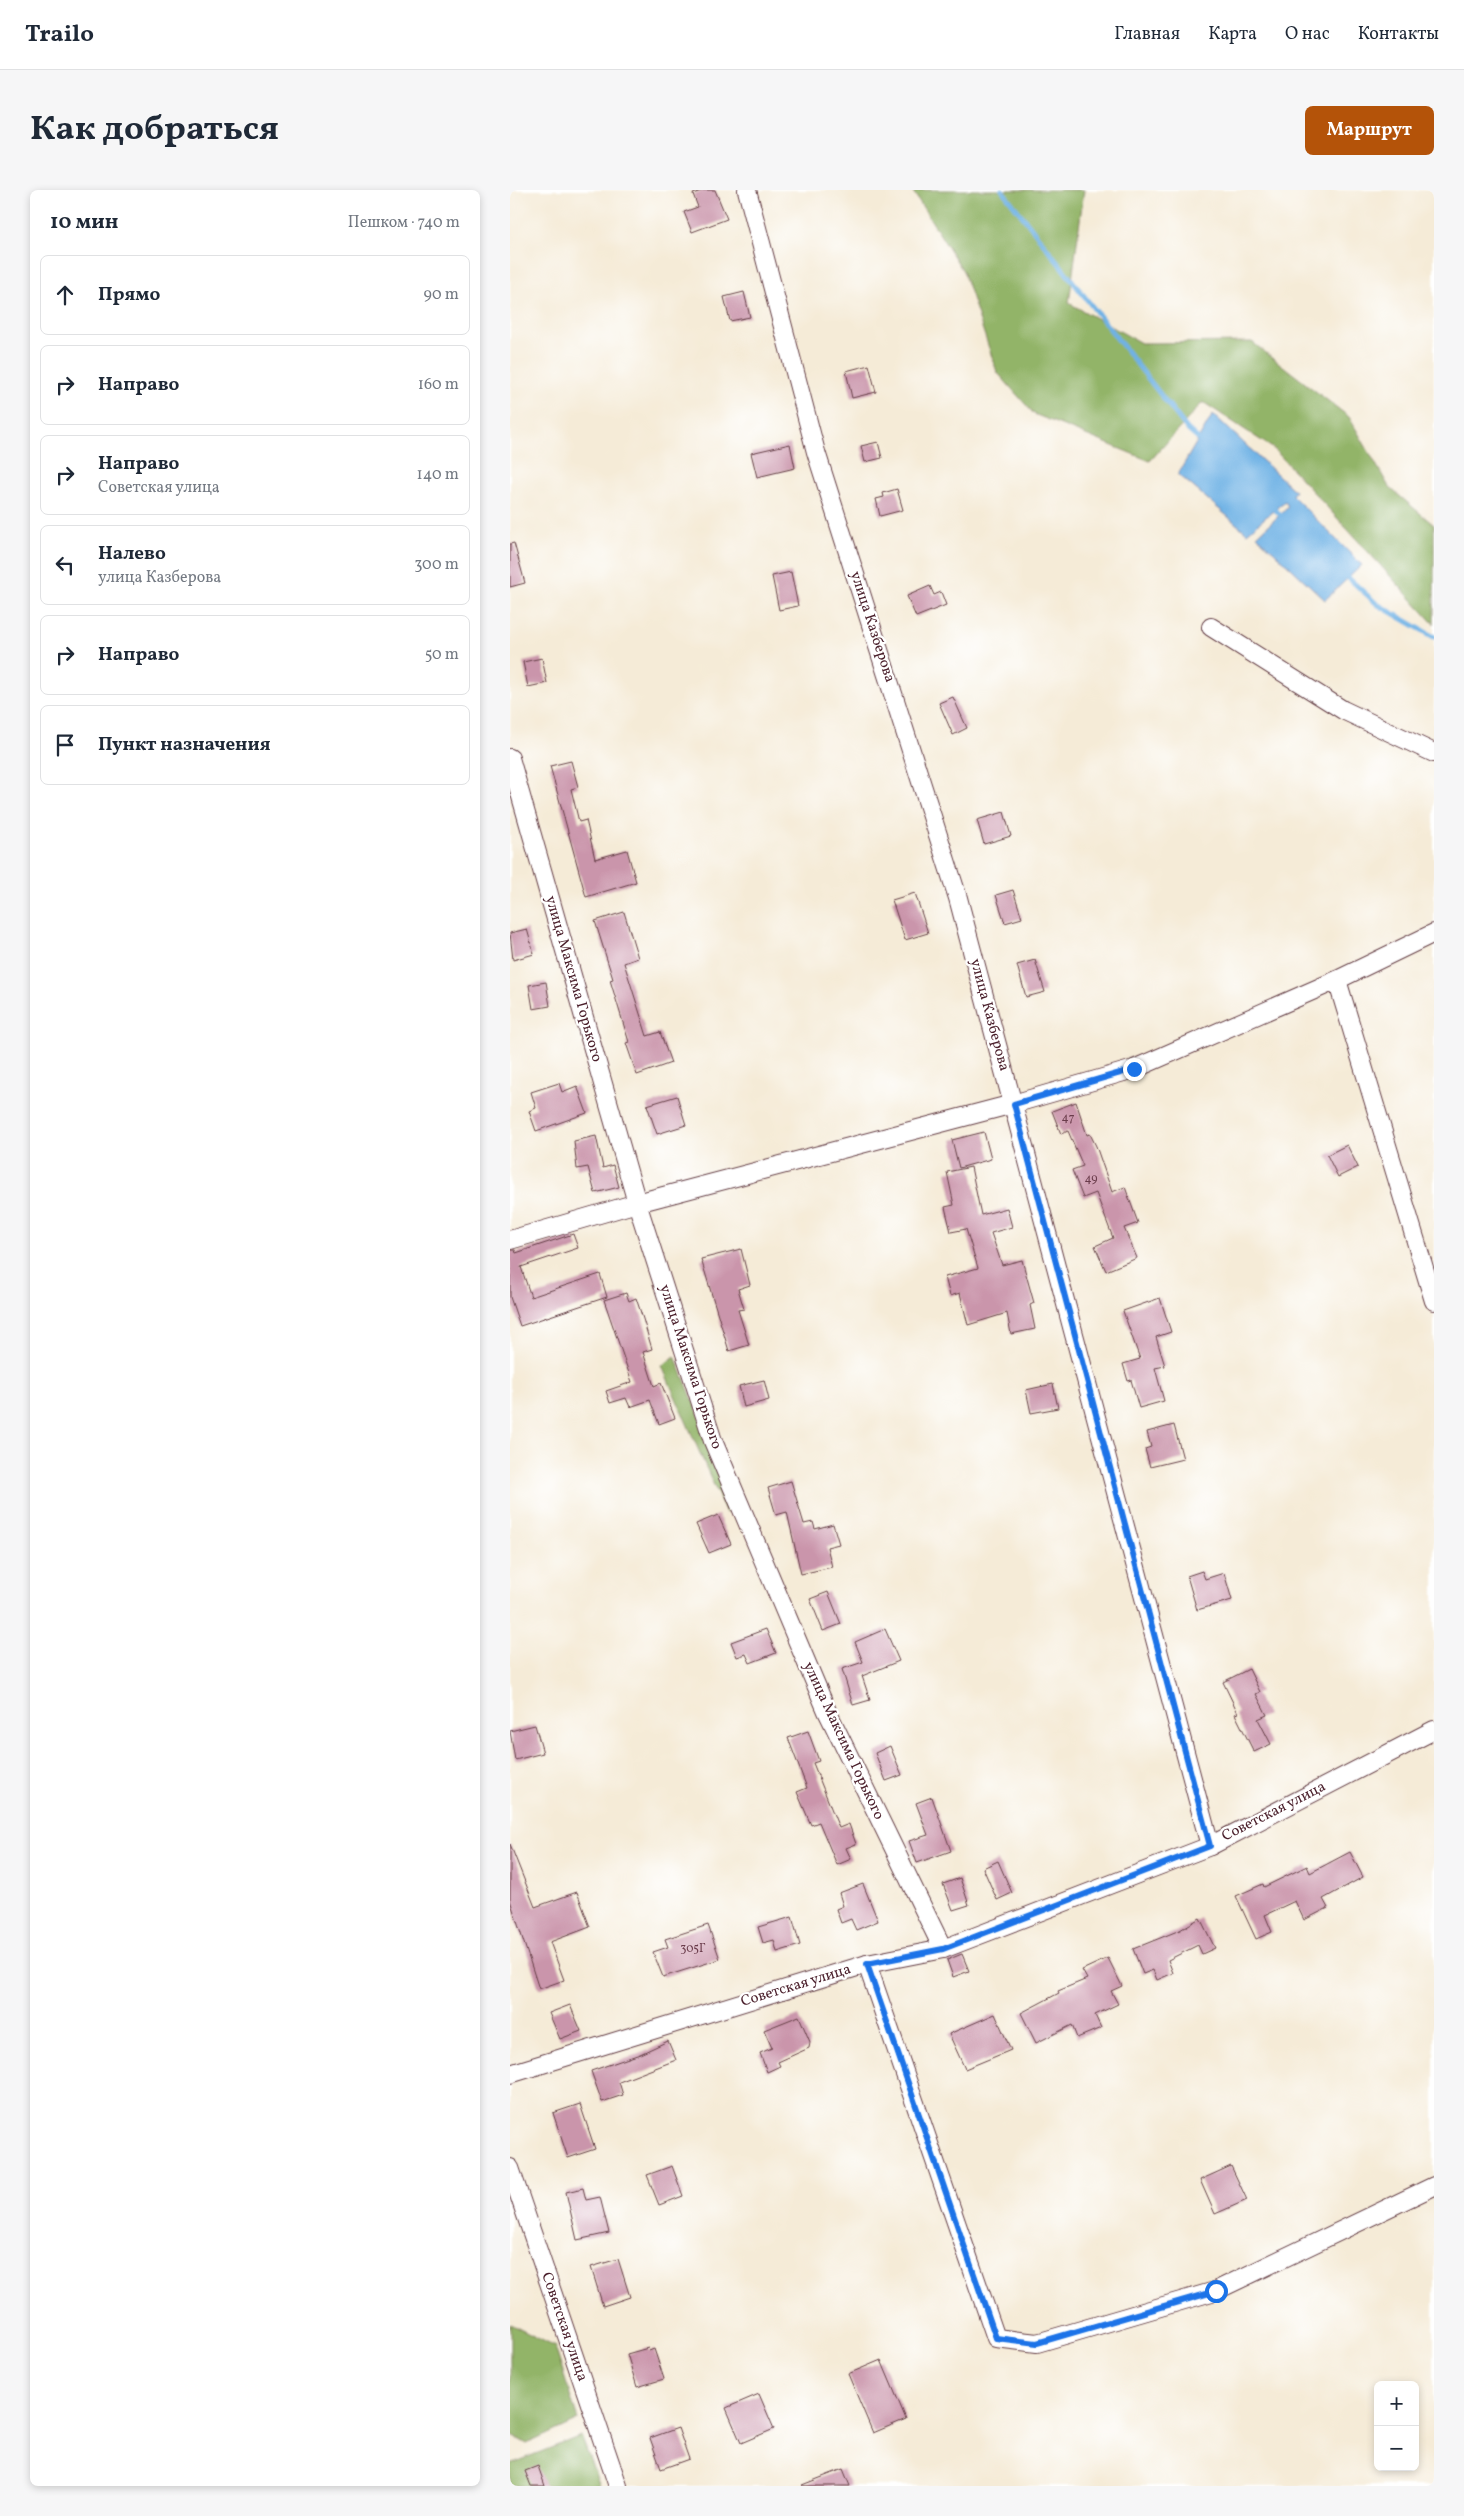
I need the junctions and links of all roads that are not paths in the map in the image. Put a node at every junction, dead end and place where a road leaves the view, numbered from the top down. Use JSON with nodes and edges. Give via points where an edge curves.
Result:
{"nodes":[{"id":1,"x":747,"y":190,"type":"edge"},
{"id":2,"x":1211,"y":627,"type":"dead end"},
{"id":3,"x":1434,"y":753,"type":"edge"},
{"id":4,"x":510,"y":758,"type":"edge"},
{"id":5,"x":1434,"y":933,"type":"edge"},
{"id":6,"x":1336,"y":980,"type":"junction"},
{"id":7,"x":1014,"y":1104,"type":"junction"},
{"id":8,"x":637,"y":1203,"type":"junction"},
{"id":9,"x":510,"y":1240,"type":"edge"},
{"id":10,"x":1434,"y":1301,"type":"edge"},
{"id":11,"x":1434,"y":1730,"type":"edge"},
{"id":12,"x":1210,"y":1846,"type":"junction"},
{"id":13,"x":943,"y":1949,"type":"junction"},
{"id":14,"x":867,"y":1964,"type":"junction"},
{"id":15,"x":510,"y":2074,"type":"edge"},
{"id":16,"x":510,"y":2168,"type":"edge"},
{"id":17,"x":1434,"y":2186,"type":"edge"},
{"id":18,"x":618,"y":2486,"type":"edge"}],
"edges":[{"from":1,"to":7,"type":"street","name":"улица Казберова","via":[[816,452],[958,898]]},
{"from":2,"to":3,"type":"street","via":[[1343,710]]},
{"from":4,"to":8,"type":"street","name":"улица Максима Горького"},
{"from":5,"to":6,"type":"street"},
{"from":6,"to":7,"type":"street","via":[[1134,1069]]},
{"from":6,"to":10,"type":"street"},
{"from":7,"to":8,"type":"street"},
{"from":7,"to":12,"type":"street","name":"улица Казберова"},
{"from":8,"to":9,"type":"street"},
{"from":8,"to":13,"type":"street","name":"улица Максима Горького","via":[[713,1441],[827,1711]]},
{"from":11,"to":12,"type":"street","name":"Советская улица"},
{"from":12,"to":13,"type":"street","name":"Советская улица"},
{"from":13,"to":14,"type":"street","name":"Советская улица"},
{"from":14,"to":15,"type":"street","name":"Советская улица"},
{"from":14,"to":17,"type":"street","via":[[996,2338],[1037,2343],[1216,2291]]},
{"from":16,"to":18,"type":"street","name":"Советская улица"}]}
